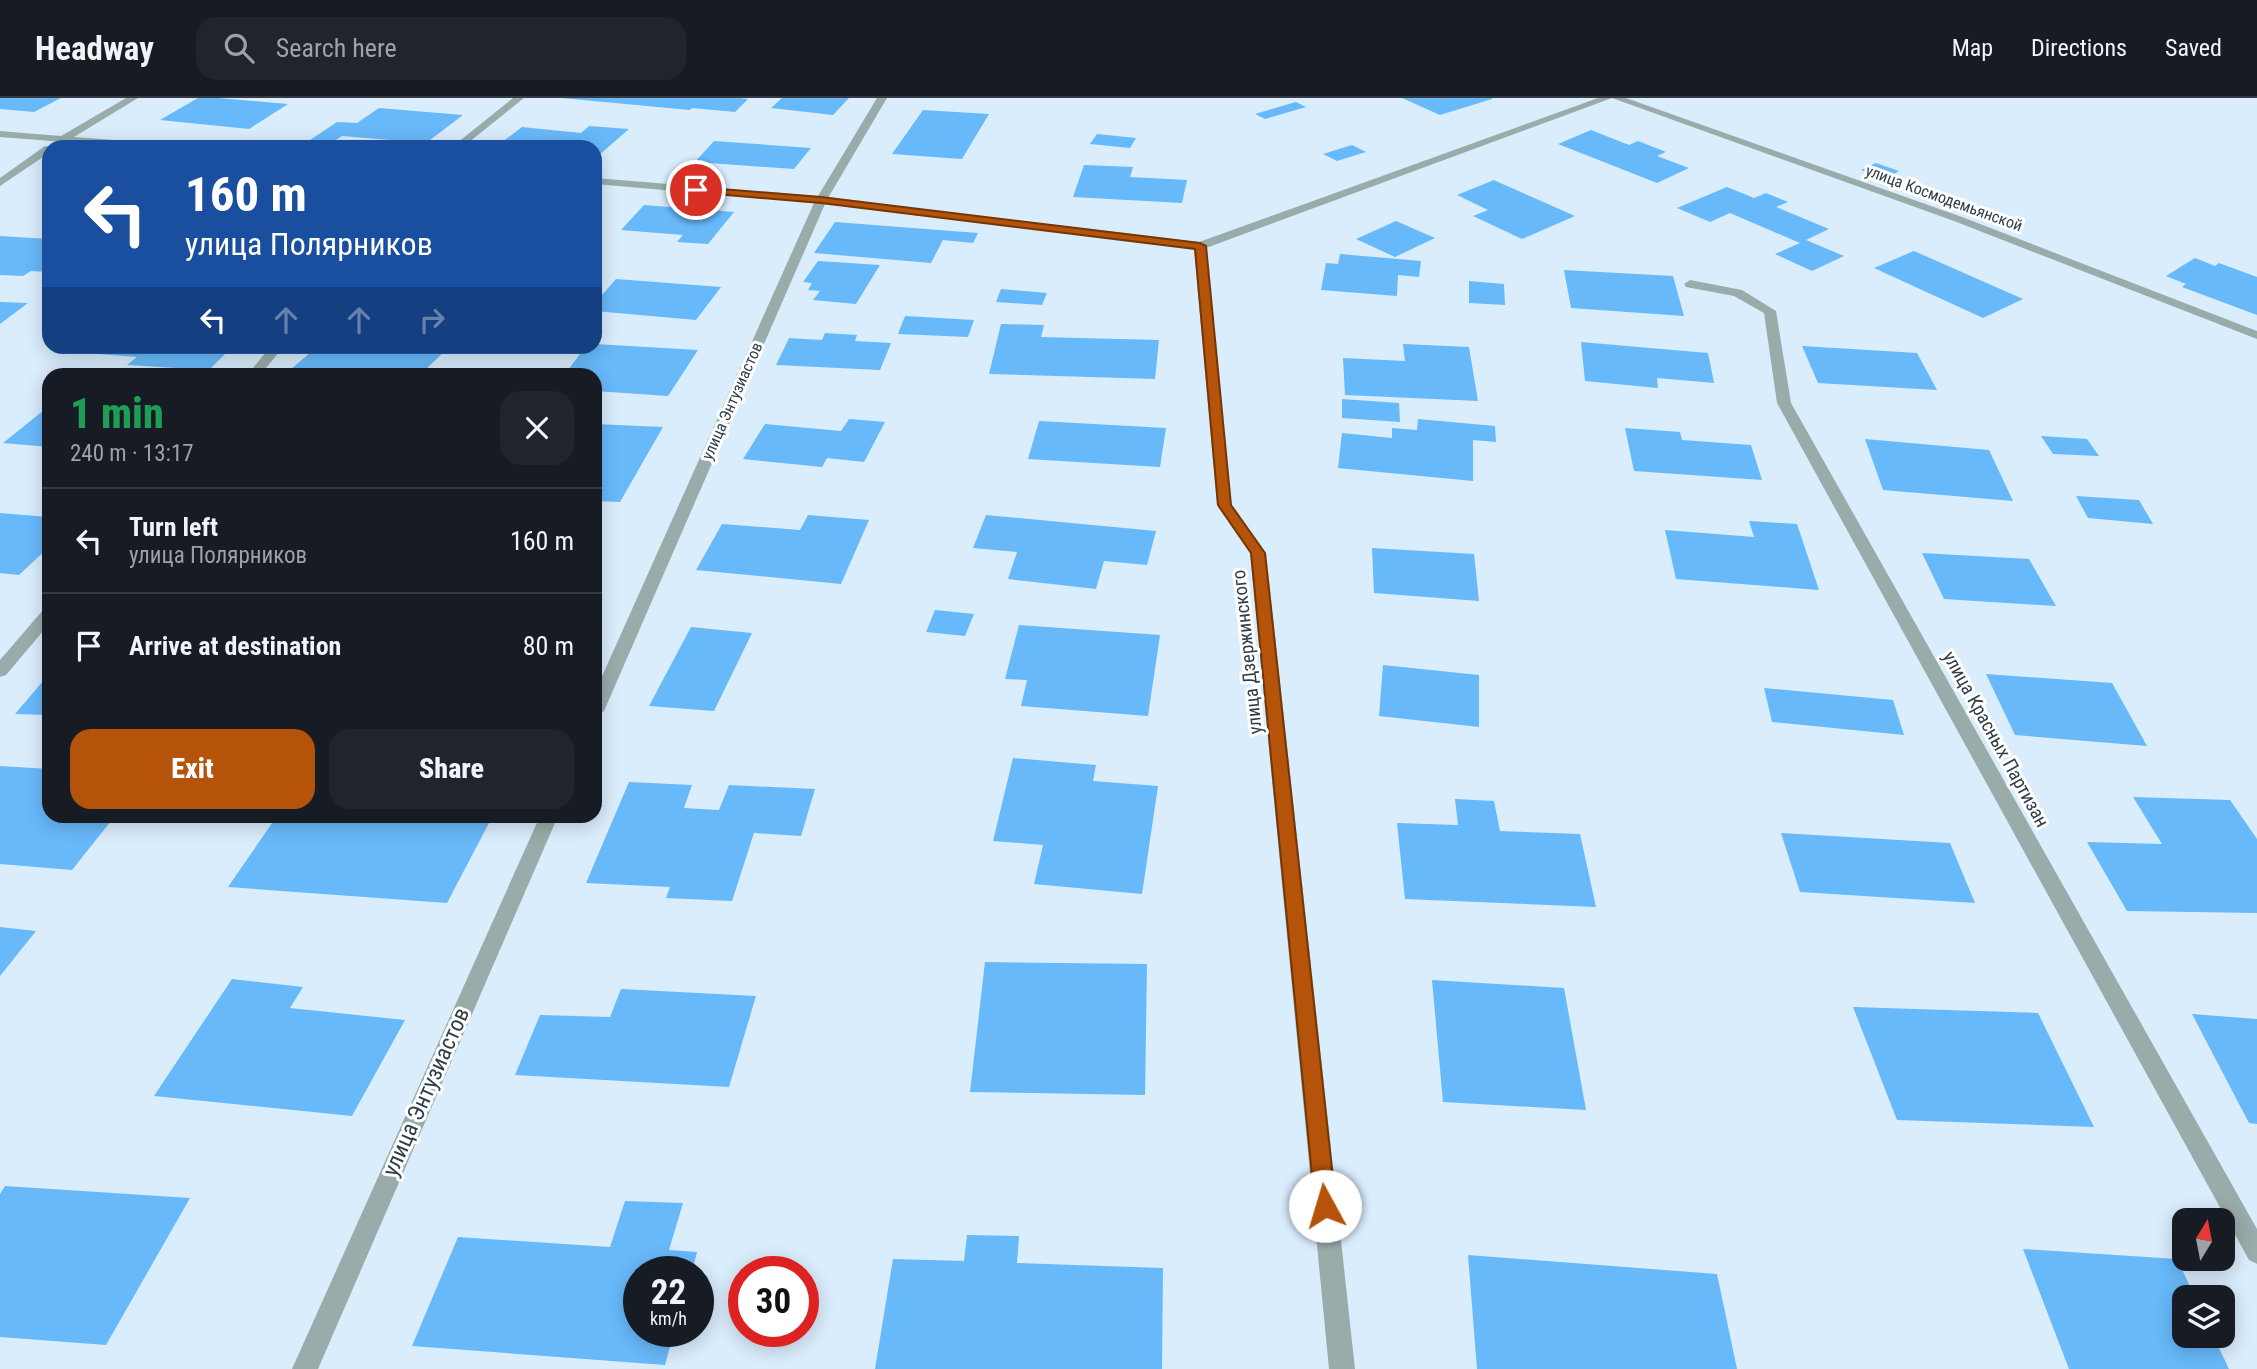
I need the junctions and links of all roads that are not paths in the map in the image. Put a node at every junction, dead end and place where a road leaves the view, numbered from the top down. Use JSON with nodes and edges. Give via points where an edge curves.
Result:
{"nodes":[{"id":1,"x":133,"y":98,"type":"edge"},
{"id":2,"x":519,"y":98,"type":"edge"},
{"id":3,"x":882,"y":98,"type":"edge"},
{"id":4,"x":1607,"y":98,"type":"edge"},
{"id":5,"x":1617,"y":98,"type":"edge"},
{"id":6,"x":0,"y":134,"type":"edge"},
{"id":7,"x":63,"y":139,"type":"junction"},
{"id":8,"x":76,"y":140,"type":"edge"},
{"id":9,"x":466,"y":140,"type":"edge"},
{"id":10,"x":42,"y":154,"type":"edge"},
{"id":11,"x":602,"y":182,"type":"edge"},
{"id":12,"x":0,"y":183,"type":"edge"},
{"id":13,"x":821,"y":200,"type":"junction"},
{"id":14,"x":1200,"y":246,"type":"junction"},
{"id":15,"x":1690,"y":284,"type":"dead end"},
{"id":16,"x":2257,"y":335,"type":"edge"},
{"id":17,"x":271,"y":354,"type":"edge"},
{"id":18,"x":259,"y":368,"type":"edge"},
{"id":19,"x":42,"y":622,"type":"edge"},
{"id":20,"x":0,"y":671,"type":"edge"},
{"id":21,"x":602,"y":695,"type":"edge"},
{"id":22,"x":546,"y":823,"type":"edge"},
{"id":23,"x":2257,"y":1252,"type":"edge"},
{"id":24,"x":305,"y":1369,"type":"edge"},
{"id":25,"x":1342,"y":1369,"type":"edge"}],
"edges":[{"from":1,"to":7,"type":"street"},
{"from":2,"to":9,"type":"street"},
{"from":3,"to":13,"type":"street","name":"улица Энтузиастов"},
{"from":4,"to":14,"type":"street"},
{"from":5,"to":16,"type":"street","name":"улица Космодемьянской","via":[[1958,219]]},
{"from":6,"to":7,"type":"street"},
{"from":7,"to":8,"type":"street"},
{"from":10,"to":12,"type":"street"},
{"from":11,"to":13,"type":"street"},
{"from":13,"to":14,"type":"street"},
{"from":13,"to":21,"type":"street","name":"улица Энтузиастов"},
{"from":14,"to":25,"type":"street","name":"улица Дзержинского","via":[[1224,505],[1258,553]]},
{"from":15,"to":23,"type":"street","name":"улица Красных Партизан","via":[[1738,293],[1770,311],[1784,403]]},
{"from":17,"to":18,"type":"street"},
{"from":19,"to":20,"type":"street"},
{"from":22,"to":24,"type":"street","name":"улица Энтузиастов"}]}
